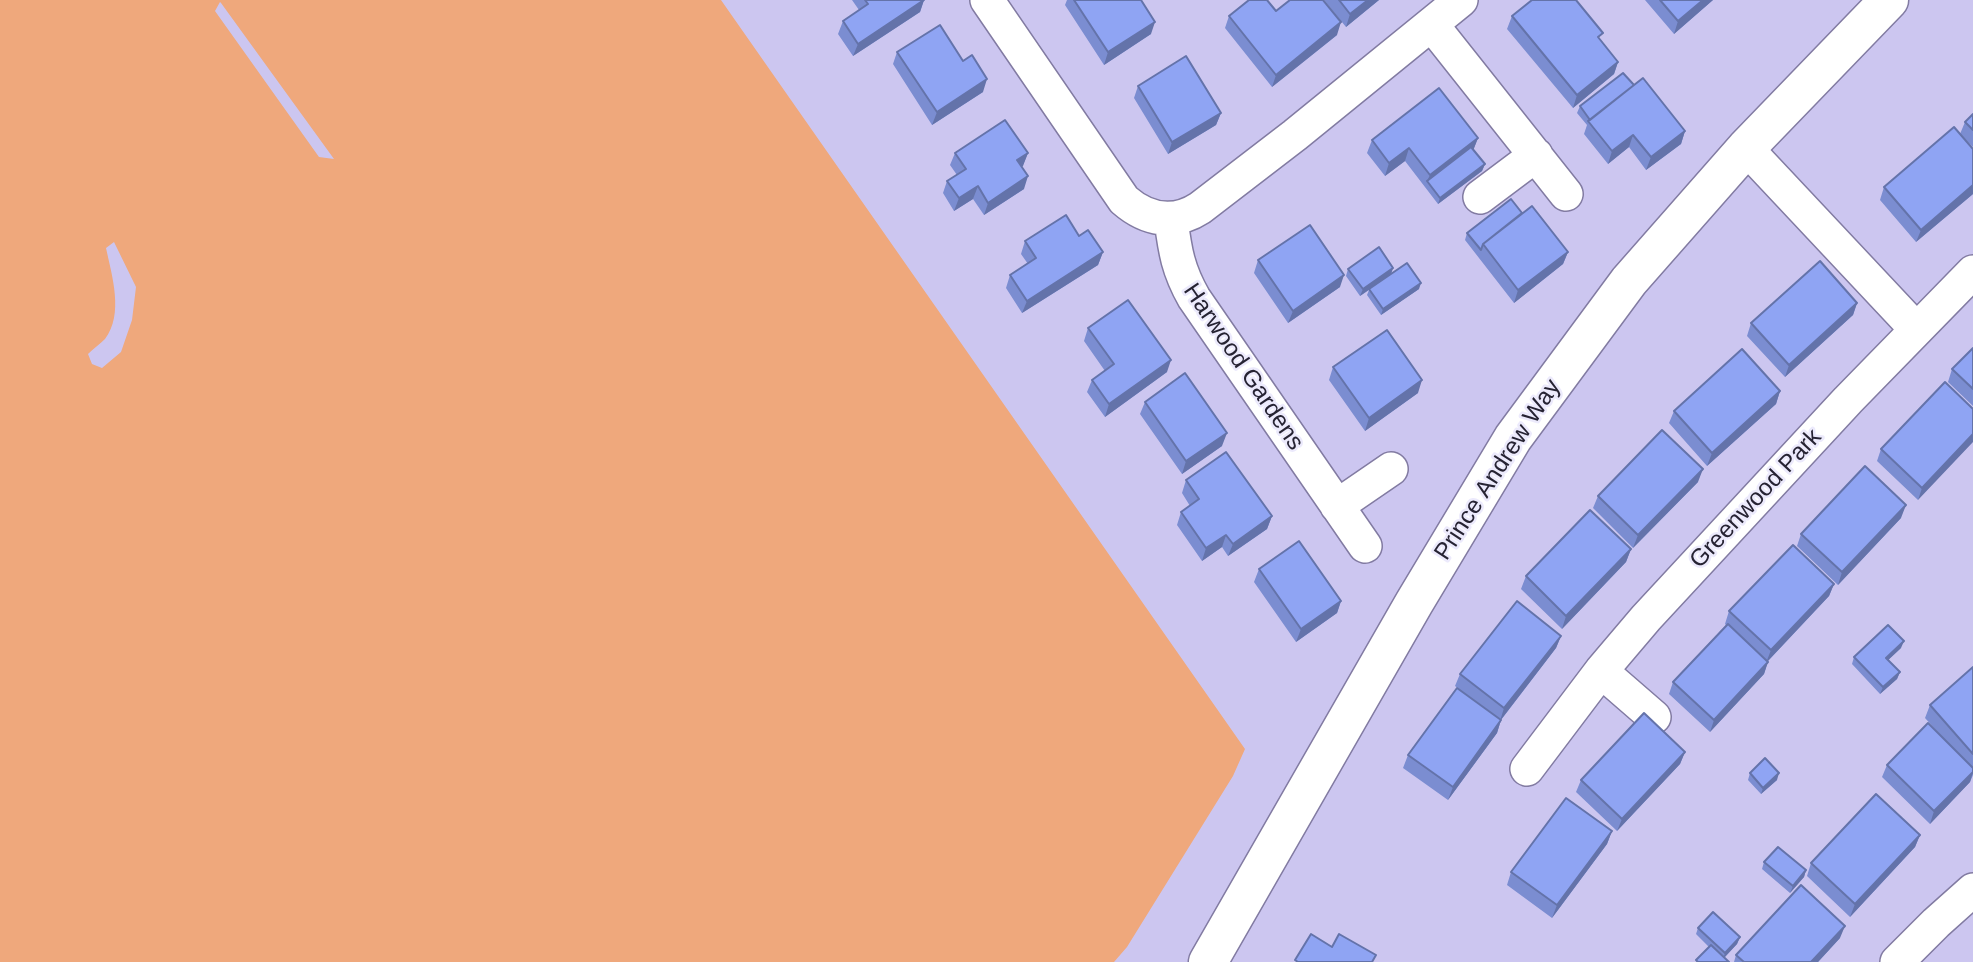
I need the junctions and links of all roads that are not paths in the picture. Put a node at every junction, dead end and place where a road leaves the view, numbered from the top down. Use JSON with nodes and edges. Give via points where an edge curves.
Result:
{"nodes":[{"id":1,"x":987,"y":0,"type":"edge"},
{"id":2,"x":1461,"y":0,"type":"edge"},
{"id":3,"x":1889,"y":0,"type":"edge"},
{"id":4,"x":1432,"y":25,"type":"junction"},
{"id":5,"x":1746,"y":148,"type":"junction"},
{"id":6,"x":1536,"y":155,"type":"junction"},
{"id":7,"x":1566,"y":194,"type":"dead end"},
{"id":8,"x":1480,"y":197,"type":"dead end"},
{"id":9,"x":1171,"y":219,"type":"junction"},
{"id":10,"x":1973,"y":272,"type":"edge"},
{"id":11,"x":1916,"y":330,"type":"junction"},
{"id":12,"x":1391,"y":469,"type":"dead end"},
{"id":13,"x":1337,"y":506,"type":"junction"},
{"id":14,"x":1364,"y":547,"type":"dead end"},
{"id":15,"x":1601,"y":671,"type":"junction"},
{"id":16,"x":1654,"y":717,"type":"dead end"},
{"id":17,"x":1527,"y":769,"type":"dead end"},
{"id":18,"x":1973,"y":890,"type":"edge"},
{"id":19,"x":1208,"y":962,"type":"edge"},
{"id":20,"x":1898,"y":962,"type":"edge"}],
"edges":[{"from":1,"to":9,"type":"street","via":[[1118,193],[1142,213]]},
{"from":2,"to":4,"type":"street"},
{"from":3,"to":5,"type":"street","name":"Prince Andrew Way"},
{"from":4,"to":6,"type":"street"},
{"from":4,"to":9,"type":"street","via":[[1200,208]]},
{"from":5,"to":11,"type":"street"},
{"from":5,"to":19,"type":"street","name":"Prince Andrew Way","via":[[1629,281],[1513,438]]},
{"from":6,"to":7,"type":"street"},
{"from":6,"to":8,"type":"street"},
{"from":9,"to":13,"type":"street","name":"Harwood Gardens","via":[[1186,284]]},
{"from":10,"to":11,"type":"street","name":"Greenwood Park"},
{"from":11,"to":15,"type":"street","name":"Greenwood Park"},
{"from":12,"to":13,"type":"street"},
{"from":13,"to":14,"type":"street","name":"Harwood Gardens"},
{"from":15,"to":16,"type":"street"},
{"from":15,"to":17,"type":"street","name":"Greenwood Park"},
{"from":18,"to":20,"type":"street"}]}
